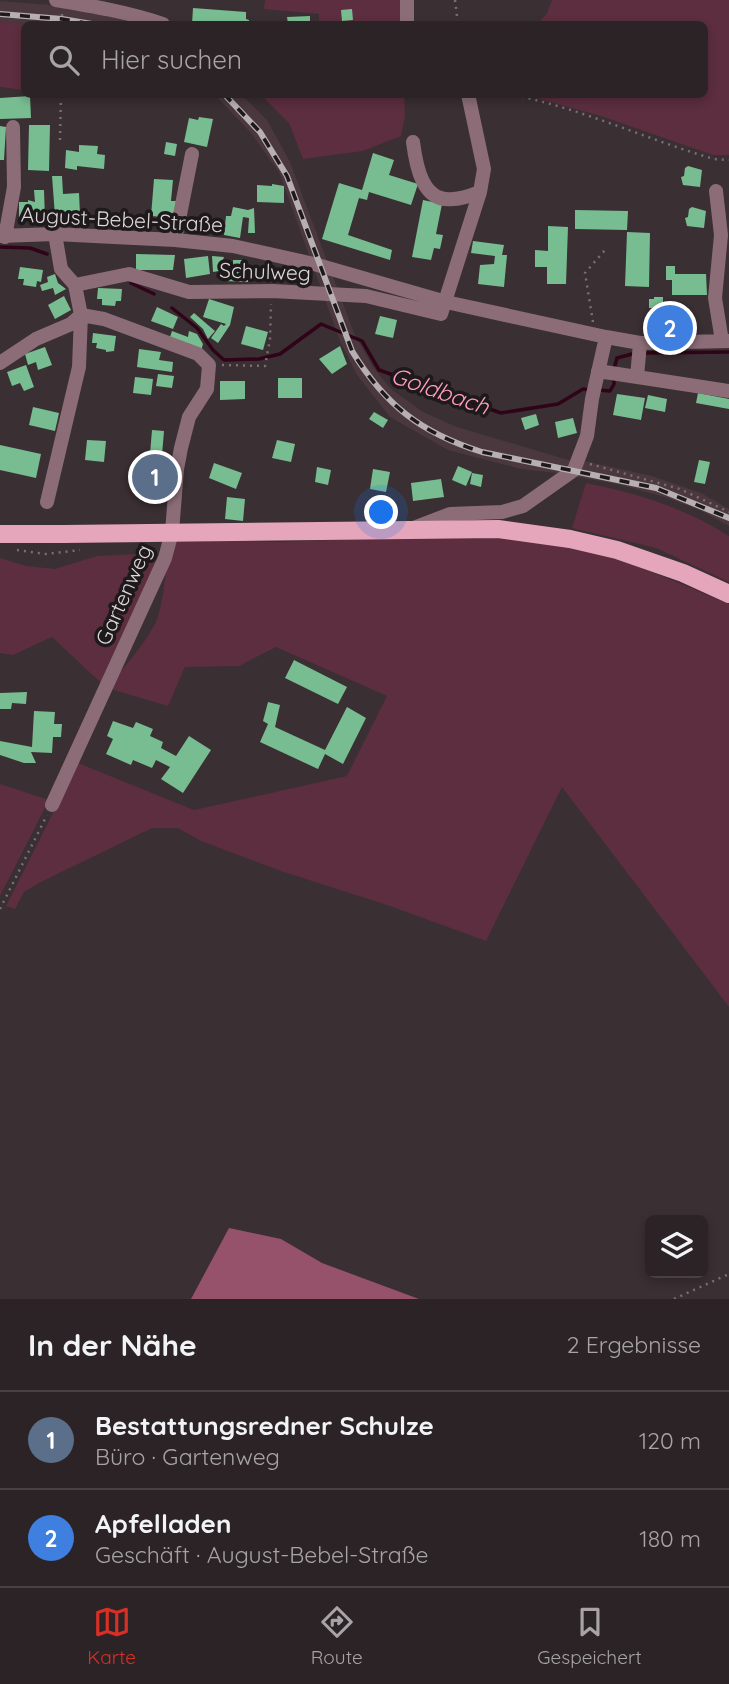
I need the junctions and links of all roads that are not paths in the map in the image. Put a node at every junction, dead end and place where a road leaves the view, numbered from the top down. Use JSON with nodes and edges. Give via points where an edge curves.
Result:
{"nodes":[{"id":1,"x":56,"y":0,"type":"edge"},
{"id":2,"x":407,"y":0,"type":"edge"},
{"id":3,"x":154,"y":21,"type":"edge"},
{"id":4,"x":407,"y":21,"type":"edge"},
{"id":5,"x":469,"y":98,"type":"edge"},
{"id":6,"x":13,"y":127,"type":"dead end"},
{"id":7,"x":414,"y":142,"type":"dead end"},
{"id":8,"x":192,"y":154,"type":"dead end"},
{"id":9,"x":716,"y":191,"type":"dead end"},
{"id":10,"x":480,"y":192,"type":"junction"},
{"id":11,"x":55,"y":234,"type":"junction"},
{"id":12,"x":3,"y":237,"type":"edge"},
{"id":13,"x":175,"y":240,"type":"junction"},
{"id":14,"x":75,"y":285,"type":"junction"},
{"id":15,"x":446,"y":302,"type":"junction"},
{"id":16,"x":82,"y":315,"type":"junction"},
{"id":17,"x":601,"y":336,"type":"junction"},
{"id":18,"x":726,"y":341,"type":"edge"},
{"id":19,"x":640,"y":343,"type":"junction"},
{"id":20,"x":0,"y":363,"type":"edge"},
{"id":21,"x":608,"y":373,"type":"junction"},
{"id":22,"x":637,"y":377,"type":"junction"},
{"id":23,"x":729,"y":391,"type":"edge"},
{"id":24,"x":47,"y":502,"type":"dead end"},
{"id":25,"x":410,"y":530,"type":"junction"},
{"id":26,"x":172,"y":532,"type":"junction"},
{"id":27,"x":0,"y":534,"type":"edge"},
{"id":28,"x":729,"y":594,"type":"edge"},
{"id":29,"x":52,"y":806,"type":"road end"}],
"edges":[{"from":1,"to":3,"type":"street"},
{"from":2,"to":4,"type":"street"},
{"from":5,"to":10,"type":"street","via":[[484,169]]},
{"from":6,"to":12,"type":"street","via":[[14,187]]},
{"from":7,"to":10,"type":"street","via":[[416,168],[429,191],[452,200]]},
{"from":8,"to":13,"type":"street"},
{"from":9,"to":18,"type":"street","name":"August-Bebel-Straße","via":[[721,235],[715,298]]},
{"from":10,"to":15,"type":"street"},
{"from":11,"to":12,"type":"street","name":"August-Bebel-Straße"},
{"from":11,"to":13,"type":"street","name":"August-Bebel-Straße"},
{"from":11,"to":14,"type":"street","via":[[61,269]]},
{"from":13,"to":15,"type":"street","name":"August-Bebel-Straße","via":[[255,250]]},
{"from":14,"to":15,"type":"street","name":"Schulweg","via":[[129,274],[189,292],[366,296],[441,314]]},
{"from":14,"to":16,"type":"street"},
{"from":15,"to":17,"type":"street","name":"August-Bebel-Straße"},
{"from":16,"to":20,"type":"street"},
{"from":16,"to":24,"type":"street","via":[[79,367]]},
{"from":16,"to":26,"type":"street","name":"Gartenweg","via":[[198,354],[209,365],[207,389],[189,417],[181,448]]},
{"from":17,"to":19,"type":"street","name":"August-Bebel-Straße"},
{"from":17,"to":21,"type":"street"},
{"from":18,"to":19,"type":"street","name":"August-Bebel-Straße"},
{"from":19,"to":22,"type":"street"},
{"from":21,"to":22,"type":"street"},
{"from":21,"to":25,"type":"street","via":[[592,399],[587,436],[574,470],[564,478],[523,506],[502,512],[450,514]]},
{"from":22,"to":23,"type":"street"},
{"from":25,"to":26,"type":"main road"},
{"from":25,"to":28,"type":"main road","via":[[498,529],[570,539],[651,560]]},
{"from":26,"to":27,"type":"main road","bridge":true},
{"from":26,"to":29,"type":"street","name":"Gartenweg","via":[[165,558]]}]}
